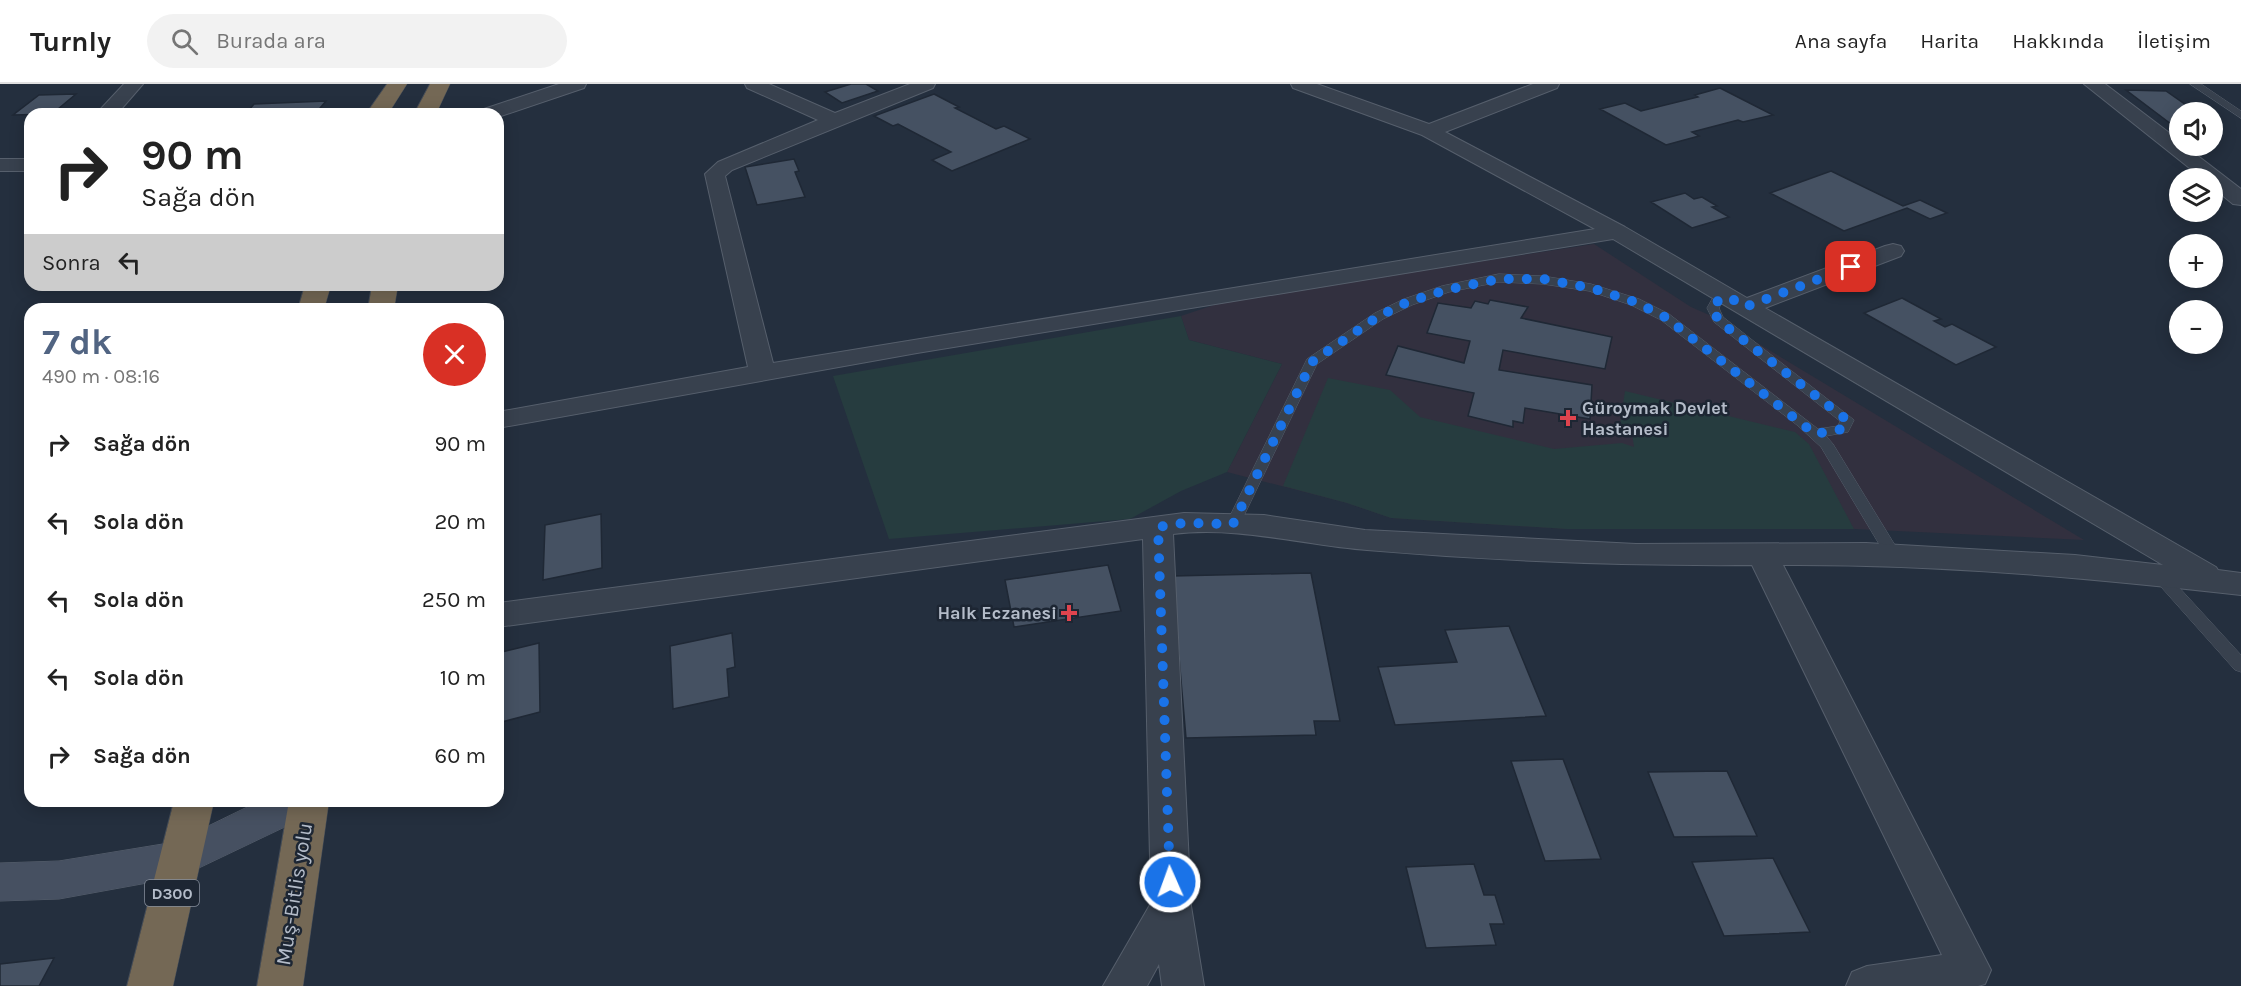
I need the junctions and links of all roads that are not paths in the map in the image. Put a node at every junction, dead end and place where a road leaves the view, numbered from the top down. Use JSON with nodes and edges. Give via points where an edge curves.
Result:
{"nodes":[{"id":1,"x":134,"y":84,"type":"edge"},
{"id":2,"x":397,"y":84,"type":"edge"},
{"id":3,"x":440,"y":84,"type":"edge"},
{"id":4,"x":533,"y":84,"type":"edge"},
{"id":5,"x":577,"y":84,"type":"edge"},
{"id":6,"x":754,"y":84,"type":"edge"},
{"id":7,"x":926,"y":84,"type":"edge"},
{"id":8,"x":1300,"y":84,"type":"edge"},
{"id":9,"x":1550,"y":84,"type":"edge"},
{"id":10,"x":2093,"y":84,"type":"edge"},
{"id":11,"x":2195,"y":84,"type":"edge"},
{"id":12,"x":519,"y":104,"type":"junction"},
{"id":13,"x":112,"y":108,"type":"edge"},
{"id":14,"x":381,"y":108,"type":"edge"},
{"id":15,"x":428,"y":108,"type":"edge"},
{"id":16,"x":504,"y":109,"type":"edge"},
{"id":17,"x":2241,"y":115,"type":"edge"},
{"id":18,"x":834,"y":120,"type":"junction"},
{"id":19,"x":1429,"y":131,"type":"junction"},
{"id":20,"x":0,"y":165,"type":"edge"},
{"id":21,"x":24,"y":165,"type":"edge"},
{"id":22,"x":2241,"y":199,"type":"edge"},
{"id":23,"x":1617,"y":232,"type":"junction"},
{"id":24,"x":1893,"y":251,"type":"dead end"},
{"id":25,"x":1737,"y":302,"type":"junction"},
{"id":26,"x":762,"y":371,"type":"junction"},
{"id":27,"x":504,"y":419,"type":"edge"},
{"id":28,"x":1815,"y":434,"type":"junction"},
{"id":29,"x":1233,"y":524,"type":"junction"},
{"id":30,"x":1158,"y":527,"type":"junction"},
{"id":31,"x":1762,"y":554,"type":"junction"},
{"id":32,"x":1893,"y":555,"type":"junction"},
{"id":33,"x":2159,"y":575,"type":"junction"},
{"id":34,"x":2228,"y":582,"type":"edge"},
{"id":35,"x":504,"y":614,"type":"edge"},
{"id":36,"x":2241,"y":666,"type":"edge"},
{"id":37,"x":193,"y":807,"type":"edge"},
{"id":38,"x":288,"y":807,"type":"edge"},
{"id":39,"x":308,"y":807,"type":"edge"},
{"id":40,"x":180,"y":860,"type":"junction"},
{"id":41,"x":0,"y":882,"type":"edge"},
{"id":42,"x":1171,"y":906,"type":"junction"},
{"id":43,"x":150,"y":986,"type":"edge"},
{"id":44,"x":280,"y":986,"type":"edge"},
{"id":45,"x":1124,"y":986,"type":"edge"},
{"id":46,"x":1183,"y":986,"type":"edge"},
{"id":47,"x":1867,"y":986,"type":"edge"}],
"edges":[{"from":1,"to":13,"type":"street"},
{"from":2,"to":14,"type":"highway"},
{"from":3,"to":15,"type":"highway"},
{"from":4,"to":12,"type":"street"},
{"from":5,"to":12,"type":"street"},
{"from":6,"to":18,"type":"street"},
{"from":7,"to":18,"type":"street"},
{"from":8,"to":19,"type":"street"},
{"from":9,"to":19,"type":"street"},
{"from":10,"to":22,"type":"street"},
{"from":11,"to":17,"type":"lane"},
{"from":12,"to":16,"type":"street"},
{"from":18,"to":26,"type":"street","via":[[725,165],[715,174]]},
{"from":19,"to":23,"type":"street"},
{"from":20,"to":21,"type":"street"},
{"from":23,"to":25,"type":"street"},
{"from":23,"to":26,"type":"street"},
{"from":24,"to":25,"type":"street"},
{"from":25,"to":28,"type":"lane","via":[[1716,302],[1713,308],[1718,320],[1847,420],[1843,429]]},
{"from":25,"to":34,"type":"street"},
{"from":26,"to":27,"type":"street"},
{"from":28,"to":29,"type":"lane","via":[[1665,317],[1635,302],[1543,279],[1499,279],[1408,302],[1379,316],[1312,362]]},
{"from":28,"to":32,"type":"lane","via":[[1826,444]]},
{"from":29,"to":30,"type":"street"},
{"from":29,"to":31,"type":"street","via":[[1388,542],[1636,555]]},
{"from":30,"to":35,"type":"street"},
{"from":30,"to":42,"type":"street"},
{"from":31,"to":32,"type":"street"},
{"from":31,"to":47,"type":"street","via":[[1970,970]]},
{"from":32,"to":33,"type":"street"},
{"from":33,"to":34,"type":"street"},
{"from":33,"to":36,"type":"lane"},
{"from":37,"to":40,"type":"highway","number":"D300"},
{"from":38,"to":40,"type":"street"},
{"from":39,"to":44,"type":"highway","name":"Muş-Bitlis yolu"},
{"from":40,"to":41,"type":"street","via":[[58,880]]},
{"from":40,"to":43,"type":"highway","number":"D300"},
{"from":42,"to":45,"type":"street"},
{"from":42,"to":46,"type":"street"}]}
